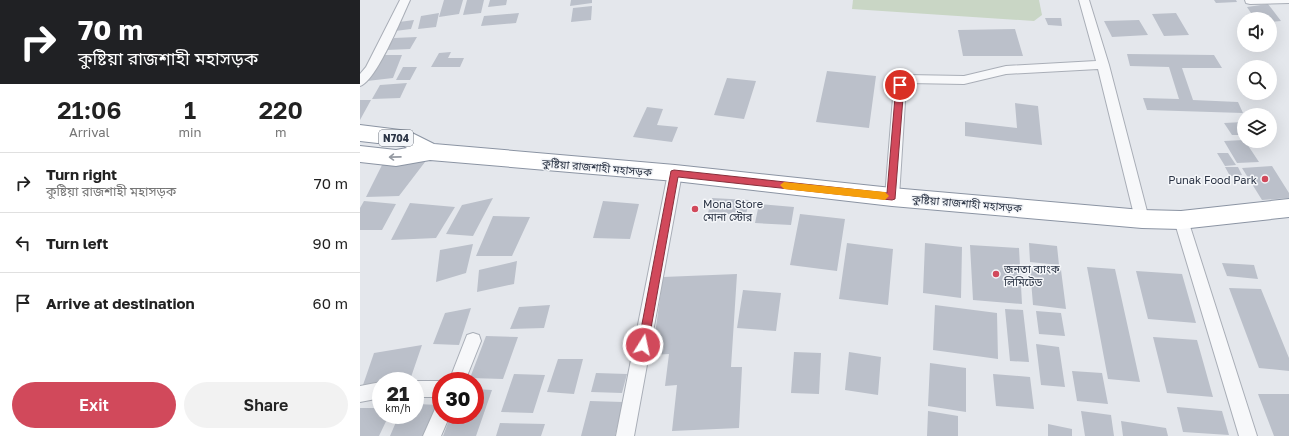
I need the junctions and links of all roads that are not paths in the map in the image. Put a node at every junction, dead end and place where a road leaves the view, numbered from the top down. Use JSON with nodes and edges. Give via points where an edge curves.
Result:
{"nodes":[{"id":1,"x":405,"y":0,"type":"edge"},
{"id":2,"x":1084,"y":0,"type":"edge"},
{"id":3,"x":1289,"y":0,"type":"edge"},
{"id":4,"x":1250,"y":1,"type":"edge"},
{"id":5,"x":1103,"y":65,"type":"junction"},
{"id":6,"x":360,"y":82,"type":"edge"},
{"id":7,"x":360,"y":133,"type":"edge"},
{"id":8,"x":430,"y":152,"type":"junction"},
{"id":9,"x":360,"y":154,"type":"edge"},
{"id":10,"x":674,"y":173,"type":"junction"},
{"id":11,"x":892,"y":197,"type":"junction"},
{"id":12,"x":1289,"y":208,"type":"edge"},
{"id":13,"x":1142,"y":219,"type":"junction"},
{"id":14,"x":1181,"y":220,"type":"junction"},
{"id":15,"x":472,"y":341,"type":"dead end"},
{"id":16,"x":460,"y":372,"type":"edge"},
{"id":17,"x":372,"y":392,"type":"edge"},
{"id":18,"x":360,"y":394,"type":"edge"},
{"id":19,"x":437,"y":424,"type":"edge"},
{"id":20,"x":432,"y":436,"type":"edge"},
{"id":21,"x":625,"y":436,"type":"edge"},
{"id":22,"x":1248,"y":436,"type":"edge"}],
"edges":[{"from":1,"to":6,"type":"street","via":[[371,69]]},
{"from":2,"to":5,"type":"street"},
{"from":3,"to":4,"type":"street"},
{"from":5,"to":11,"type":"street","via":[[1006,70],[964,80],[906,79],[900,85]]},
{"from":5,"to":13,"type":"street"},
{"from":7,"to":8,"type":"highway","name":"কুষ্টিয়া রাজশাহী মহাসড়ক","number":"N704","via":[[408,139]]},
{"from":8,"to":9,"type":"highway","name":"কুষ্টিয়া রাজশাহী মহাসড়ক","number":"N704","one_way":true,"via":[[396,158]]},
{"from":8,"to":10,"type":"highway","name":"কুষ্টিয়া রাজশাহী মহাসড়ক","number":"N704"},
{"from":10,"to":11,"type":"highway","name":"কুষ্টিয়া রাজশাহী মহাসড়ক","number":"N704"},
{"from":10,"to":21,"type":"street"},
{"from":11,"to":13,"type":"highway","name":"কুষ্টিয়া রাজশাহী মহাসড়ক","number":"N704"},
{"from":12,"to":14,"type":"highway","name":"কুষ্টিয়া রাজশাহী মহাসড়ক","number":"N704"},
{"from":13,"to":14,"type":"highway","name":"কুষ্টিয়া রাজশাহী মহাসড়ক","number":"N704"},
{"from":14,"to":22,"type":"street"},
{"from":15,"to":16,"type":"street"},
{"from":17,"to":18,"type":"street"},
{"from":19,"to":20,"type":"street"}]}
